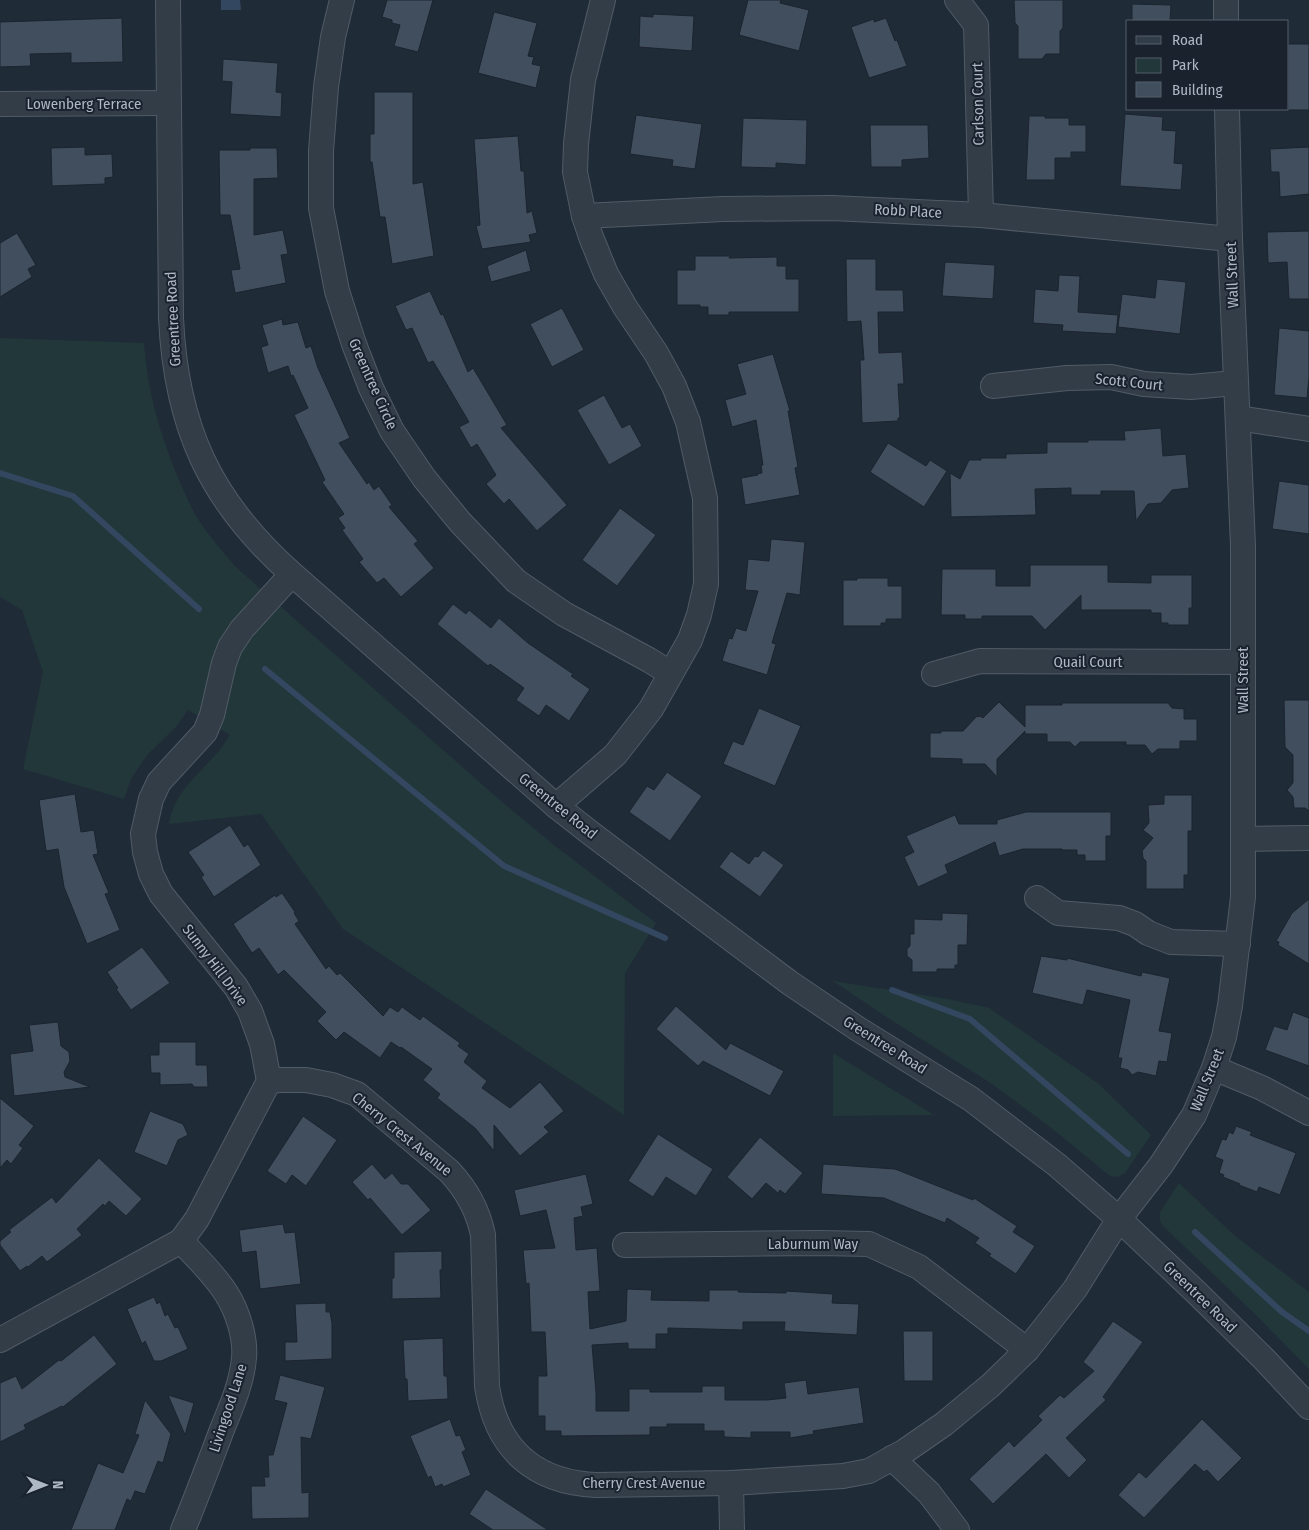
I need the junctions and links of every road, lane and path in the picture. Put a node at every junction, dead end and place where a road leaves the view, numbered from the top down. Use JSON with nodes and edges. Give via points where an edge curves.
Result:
{"nodes":[{"id":1,"x":168,"y":0,"type":"edge"},
{"id":2,"x":342,"y":0,"type":"edge"},
{"id":3,"x":603,"y":0,"type":"edge"},
{"id":4,"x":957,"y":0,"type":"edge"},
{"id":5,"x":1226,"y":0,"type":"edge"},
{"id":6,"x":1226,"y":20,"type":"edge"},
{"id":7,"x":0,"y":104,"type":"edge"},
{"id":8,"x":169,"y":104,"type":"junction"},
{"id":9,"x":1227,"y":110,"type":"edge"},
{"id":10,"x":981,"y":215,"type":"junction"},
{"id":11,"x":584,"y":216,"type":"junction"},
{"id":12,"x":1230,"y":239,"type":"junction"},
{"id":13,"x":1235,"y":383,"type":"junction"},
{"id":14,"x":992,"y":386,"type":"dead end"},
{"id":15,"x":1238,"y":418,"type":"junction"},
{"id":16,"x":1309,"y":429,"type":"edge"},
{"id":17,"x":292,"y":574,"type":"junction"},
{"id":18,"x":1243,"y":662,"type":"junction"},
{"id":19,"x":670,"y":673,"type":"junction"},
{"id":20,"x":934,"y":674,"type":"dead end"},
{"id":21,"x":556,"y":806,"type":"junction"},
{"id":22,"x":1243,"y":838,"type":"junction"},
{"id":23,"x":1309,"y":838,"type":"edge"},
{"id":24,"x":1037,"y":898,"type":"dead end"},
{"id":25,"x":1238,"y":944,"type":"junction"},
{"id":26,"x":1214,"y":1068,"type":"junction"},
{"id":27,"x":269,"y":1081,"type":"junction"},
{"id":28,"x":1309,"y":1113,"type":"edge"},
{"id":29,"x":1119,"y":1220,"type":"junction"},
{"id":30,"x":181,"y":1241,"type":"junction"},
{"id":31,"x":625,"y":1245,"type":"dead end"},
{"id":32,"x":0,"y":1340,"type":"edge"},
{"id":33,"x":1027,"y":1350,"type":"junction"},
{"id":34,"x":1309,"y":1407,"type":"edge"},
{"id":35,"x":892,"y":1458,"type":"junction"},
{"id":36,"x":731,"y":1483,"type":"junction"},
{"id":37,"x":183,"y":1530,"type":"edge"},
{"id":38,"x":732,"y":1530,"type":"edge"},
{"id":39,"x":957,"y":1530,"type":"edge"}],
"edges":[{"from":1,"to":8,"type":"street","name":"Greentree Road"},
{"from":2,"to":19,"type":"street","name":"Greentree Circle","via":[[326,87],[321,208],[338,291],[354,344],[392,431],[460,522],[516,581],[564,614]]},
{"from":3,"to":11,"type":"street","via":[[583,80],[576,144],[575,172]]},
{"from":4,"to":10,"type":"street","name":"Carlson Court","via":[[976,24]]},
{"from":5,"to":6,"type":"street"},
{"from":7,"to":8,"type":"street","name":"Lowenberg Terrace"},
{"from":8,"to":17,"type":"street","name":"Greentree Road","via":[[171,318],[174,362],[188,425],[199,453],[225,500],[252,536]]},
{"from":9,"to":12,"type":"street","name":"Wall Street"},
{"from":10,"to":11,"type":"street","name":"Robb Place","via":[[832,208],[723,209]]},
{"from":10,"to":12,"type":"street","name":"Robb Place"},
{"from":11,"to":19,"type":"street","via":[[606,274],[674,386],[688,422],[705,498],[706,584],[690,640]]},
{"from":12,"to":13,"type":"street","name":"Wall Street"},
{"from":13,"to":14,"type":"street","name":"Scott Court","via":[[1191,387],[1144,384],[1111,377]]},
{"from":13,"to":15,"type":"street","name":"Wall Street"},
{"from":15,"to":16,"type":"street"},
{"from":15,"to":18,"type":"street","name":"Wall Street"},
{"from":17,"to":21,"type":"street","name":"Greentree Road"},
{"from":17,"to":27,"type":"street","name":"Sunny Hill Drive","via":[[242,629],[230,647],[205,732],[159,782],[151,799],[143,834],[149,867],[161,894],[236,987],[250,1011],[262,1044]]},
{"from":18,"to":20,"type":"street","name":"Quail Court","via":[[980,661]]},
{"from":18,"to":22,"type":"street","name":"Wall Street"},
{"from":19,"to":21,"type":"street","via":[[651,709],[615,755]]},
{"from":21,"to":29,"type":"street","name":"Greentree Road","via":[[790,983],[978,1104]]},
{"from":22,"to":23,"type":"street"},
{"from":22,"to":25,"type":"street","name":"Wall Street","via":[[1243,897]]},
{"from":24,"to":25,"type":"street","via":[[1058,913],[1119,918],[1171,942]]},
{"from":25,"to":26,"type":"street","name":"Wall Street","via":[[1224,1037]]},
{"from":26,"to":28,"type":"street"},
{"from":26,"to":29,"type":"street","name":"Wall Street","via":[[1182,1135]]},
{"from":27,"to":30,"type":"street","via":[[197,1220]]},
{"from":27,"to":36,"type":"street","name":"Cherry Crest Avenue","via":[[306,1080],[357,1094],[459,1181],[474,1206],[483,1235],[490,1404],[502,1435],[524,1460],[548,1476],[578,1484]]},
{"from":29,"to":33,"type":"street","name":"Cherry Crest Avenue","via":[[1075,1289]]},
{"from":29,"to":34,"type":"street","name":"Greentree Road","via":[[1264,1359]]},
{"from":30,"to":32,"type":"street"},
{"from":30,"to":37,"type":"street","name":"Livingood Lane","via":[[226,1292],[244,1344],[235,1395]]},
{"from":31,"to":33,"type":"street","name":"Laburnum Way","via":[[869,1244],[919,1268]]},
{"from":33,"to":35,"type":"street","name":"Cherry Crest Avenue","via":[[992,1385],[944,1424]]},
{"from":35,"to":36,"type":"street","name":"Cherry Crest Avenue","via":[[869,1471],[843,1476]]},
{"from":35,"to":39,"type":"street","via":[[929,1493]]},
{"from":36,"to":38,"type":"street"}]}
